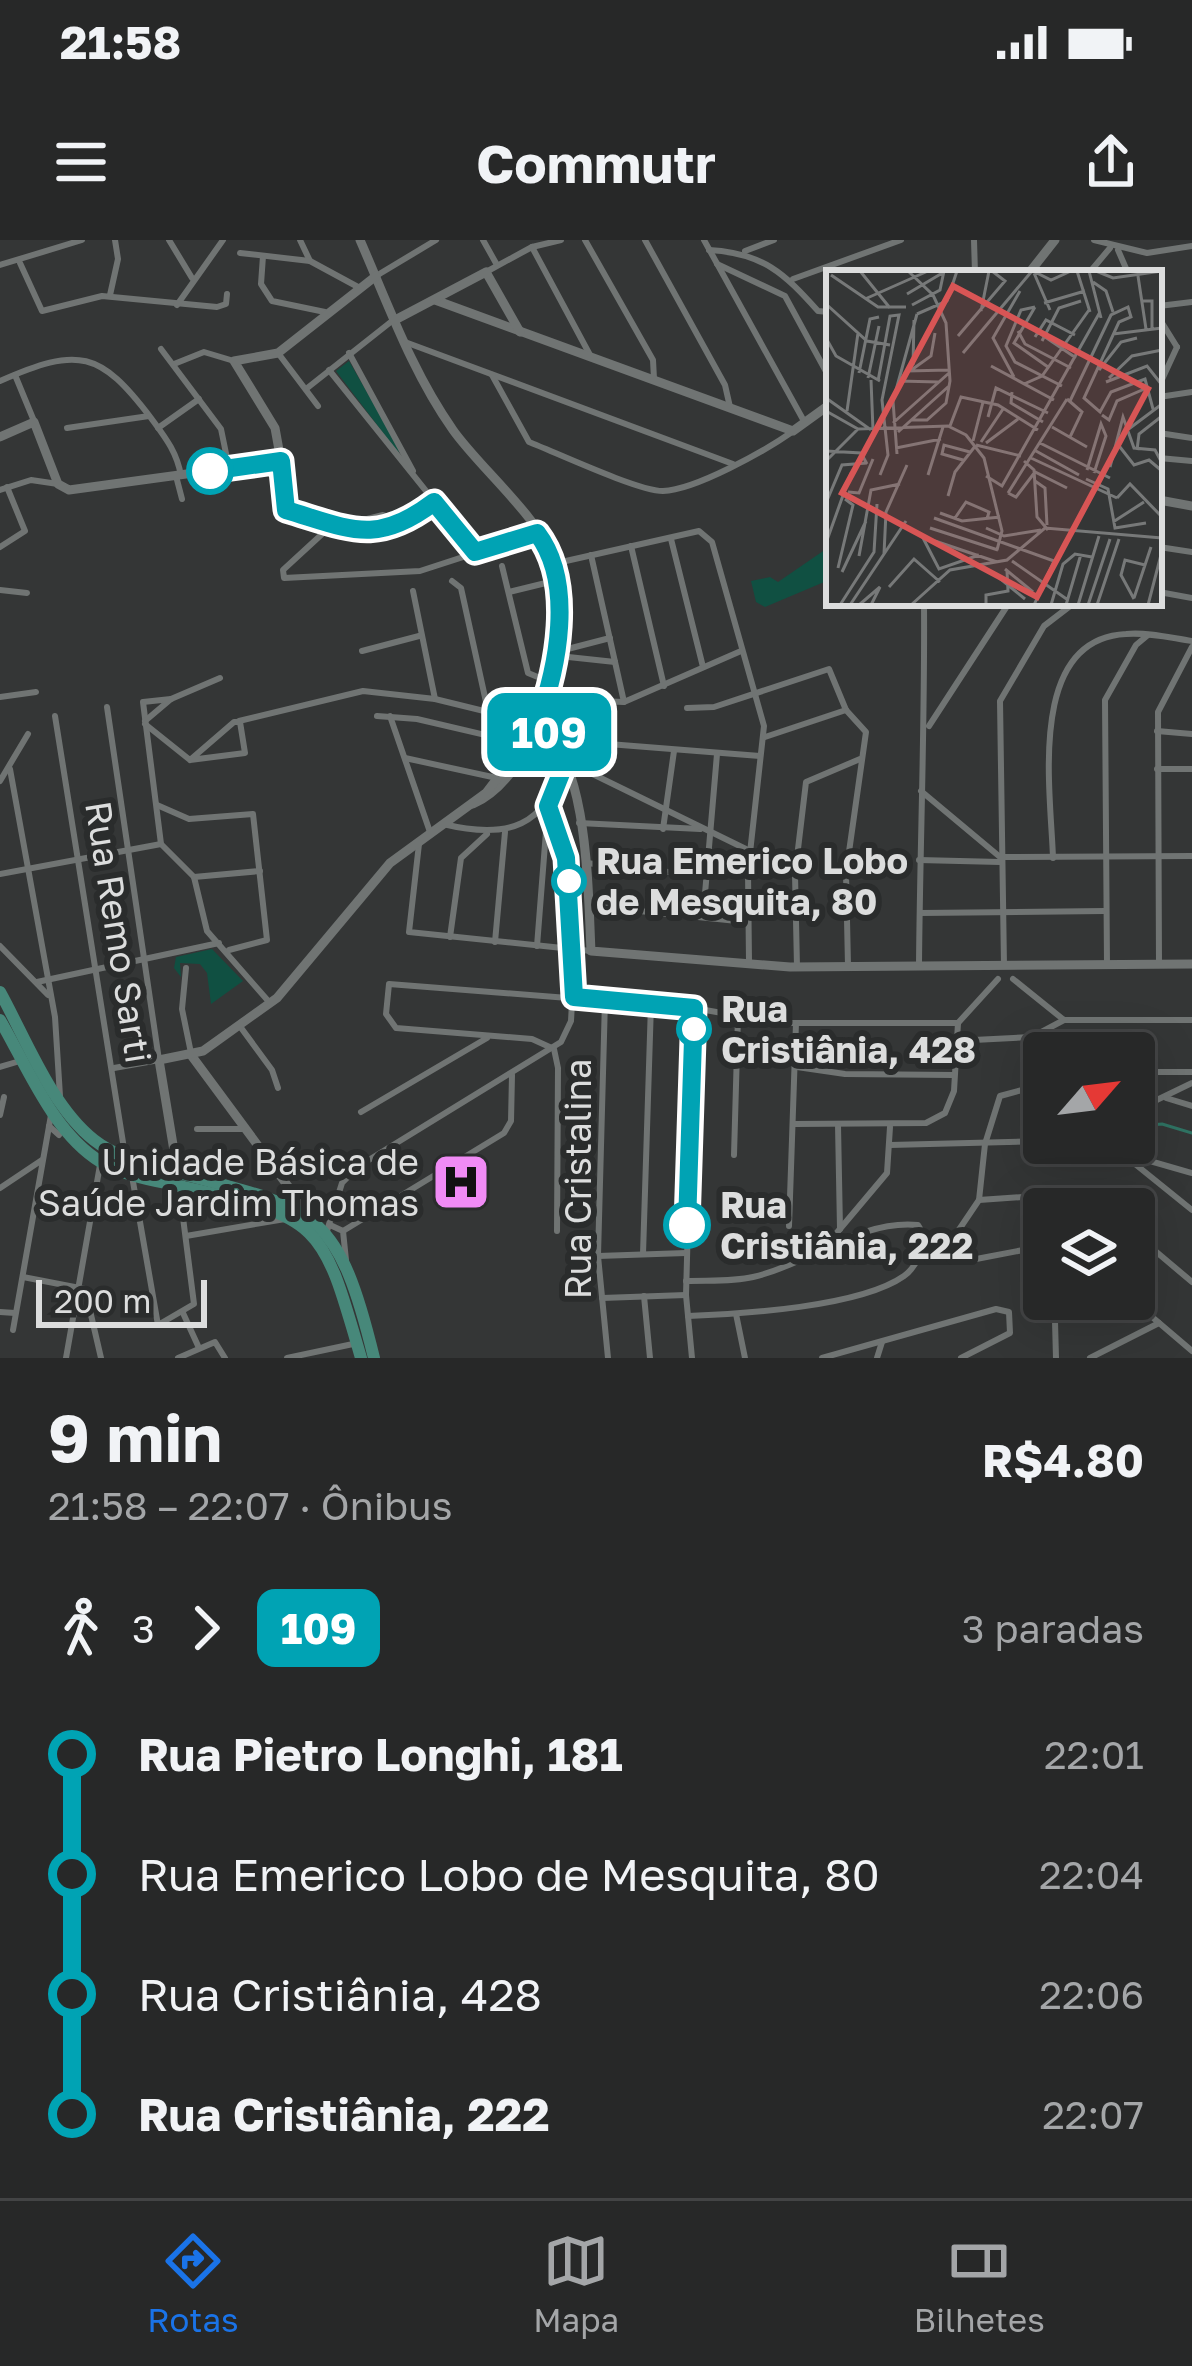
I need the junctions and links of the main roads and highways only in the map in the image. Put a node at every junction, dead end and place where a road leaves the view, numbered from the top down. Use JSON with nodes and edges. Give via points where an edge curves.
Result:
{"nodes":[{"id":1,"x":0,"y":992,"type":"edge"},
{"id":2,"x":0,"y":1020,"type":"edge"},
{"id":3,"x":56,"y":1102,"type":"junction"},
{"id":4,"x":67,"y":1129,"type":"junction"},
{"id":5,"x":178,"y":1179,"type":"junction"},
{"id":6,"x":358,"y":1351,"type":"edge"},
{"id":7,"x":374,"y":1358,"type":"edge"}],
"edges":[{"from":1,"to":3,"type":"main road"},
{"from":2,"to":3,"type":"main road"},
{"from":3,"to":4,"type":"main road"},
{"from":4,"to":5,"type":"main road"},
{"from":4,"to":5,"type":"main road","via":[[100,1161],[133,1176]]},
{"from":5,"to":6,"type":"main road","via":[[288,1217],[322,1246],[338,1273]]},
{"from":5,"to":7,"type":"main road","via":[[279,1199],[327,1228],[346,1260]]}]}
